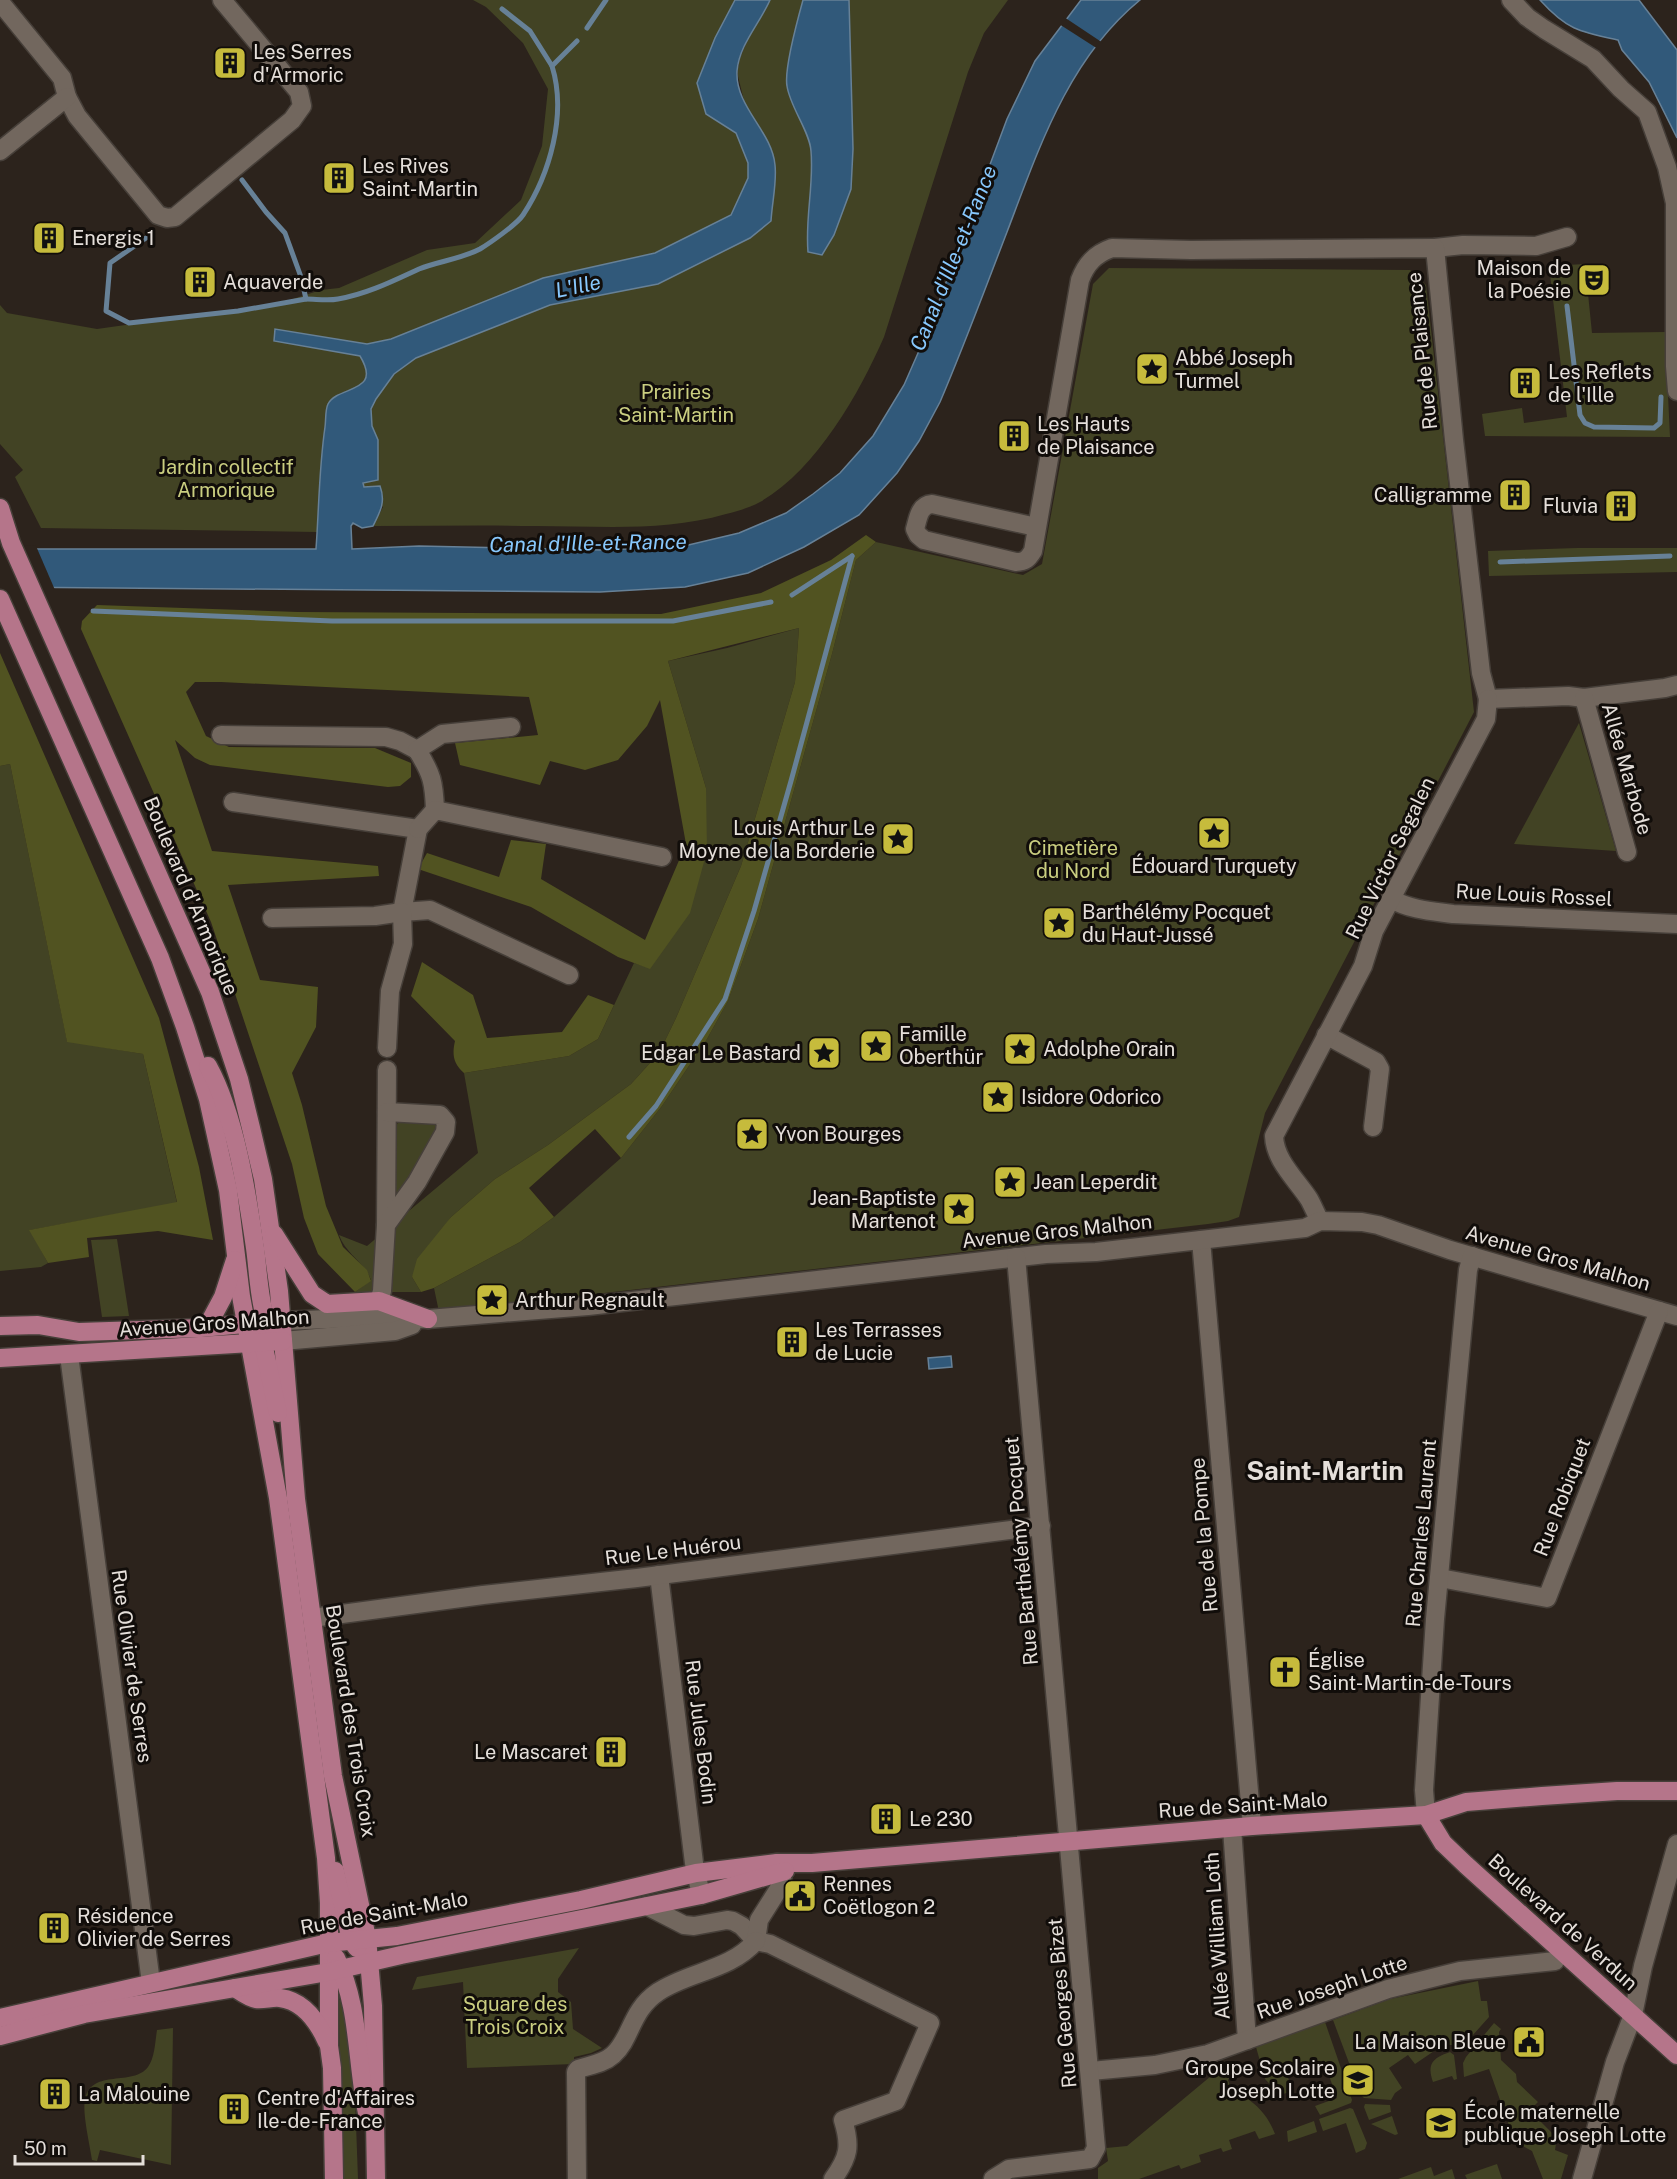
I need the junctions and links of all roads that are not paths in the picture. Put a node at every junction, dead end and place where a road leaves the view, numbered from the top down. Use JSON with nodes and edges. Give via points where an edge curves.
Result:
{"nodes":[{"id":1,"x":222,"y":0,"type":"edge"},
{"id":2,"x":1511,"y":0,"type":"edge"},
{"id":3,"x":0,"y":2,"type":"edge"},
{"id":4,"x":67,"y":98,"type":"junction"},
{"id":5,"x":0,"y":151,"type":"edge"},
{"id":6,"x":1567,"y":237,"type":"dead end"},
{"id":7,"x":1435,"y":248,"type":"junction"},
{"id":8,"x":1677,"y":391,"type":"edge"},
{"id":9,"x":1,"y":509,"type":"edge"},
{"id":10,"x":1036,"y":527,"type":"junction"},
{"id":11,"x":0,"y":599,"type":"edge"},
{"id":12,"x":1677,"y":685,"type":"edge"},
{"id":13,"x":1584,"y":698,"type":"junction"},
{"id":14,"x":1488,"y":699,"type":"junction"},
{"id":15,"x":511,"y":727,"type":"dead end"},
{"id":16,"x":220,"y":735,"type":"dead end"},
{"id":17,"x":417,"y":750,"type":"junction"},
{"id":18,"x":233,"y":802,"type":"dead end"},
{"id":19,"x":435,"y":810,"type":"junction"},
{"id":20,"x":418,"y":829,"type":"junction"},
{"id":21,"x":1627,"y":852,"type":"dead end"},
{"id":22,"x":662,"y":856,"type":"dead end"},
{"id":23,"x":1391,"y":899,"type":"junction"},
{"id":24,"x":402,"y":912,"type":"junction"},
{"id":25,"x":272,"y":918,"type":"dead end"},
{"id":26,"x":1677,"y":924,"type":"edge"},
{"id":27,"x":569,"y":975,"type":"dead end"},
{"id":28,"x":186,"y":1027,"type":"junction"},
{"id":29,"x":1326,"y":1035,"type":"junction"},
{"id":30,"x":387,"y":1048,"type":"dead end"},
{"id":31,"x":387,"y":1070,"type":"dead end"},
{"id":32,"x":387,"y":1112,"type":"junction"},
{"id":33,"x":1373,"y":1127,"type":"dead end"},
{"id":34,"x":1320,"y":1221,"type":"junction"},
{"id":35,"x":386,"y":1226,"type":"junction"},
{"id":36,"x":271,"y":1230,"type":"junction"},
{"id":37,"x":1201,"y":1240,"type":"junction"},
{"id":38,"x":237,"y":1255,"type":"junction"},
{"id":39,"x":1472,"y":1256,"type":"junction"},
{"id":40,"x":1016,"y":1257,"type":"junction"},
{"id":41,"x":379,"y":1301,"type":"junction"},
{"id":42,"x":1668,"y":1314,"type":"edge"},
{"id":43,"x":428,"y":1320,"type":"junction"},
{"id":44,"x":274,"y":1322,"type":"junction"},
{"id":45,"x":246,"y":1323,"type":"junction"},
{"id":46,"x":0,"y":1326,"type":"edge"},
{"id":47,"x":207,"y":1327,"type":"junction"},
{"id":48,"x":283,"y":1341,"type":"junction"},
{"id":49,"x":256,"y":1343,"type":"junction"},
{"id":50,"x":69,"y":1355,"type":"junction"},
{"id":51,"x":0,"y":1358,"type":"edge"},
{"id":52,"x":296,"y":1499,"type":"junction"},
{"id":53,"x":1041,"y":1526,"type":"junction"},
{"id":54,"x":659,"y":1575,"type":"junction"},
{"id":55,"x":1440,"y":1578,"type":"junction"},
{"id":56,"x":312,"y":1618,"type":"junction"},
{"id":57,"x":1677,"y":1791,"type":"edge"},
{"id":58,"x":320,"y":1809,"type":"junction"},
{"id":59,"x":1426,"y":1815,"type":"junction"},
{"id":60,"x":1252,"y":1826,"type":"junction"},
{"id":61,"x":1232,"y":1828,"type":"junction"},
{"id":62,"x":1070,"y":1842,"type":"junction"},
{"id":63,"x":1677,"y":1844,"type":"edge"},
{"id":64,"x":779,"y":1868,"type":"junction"},
{"id":65,"x":696,"y":1873,"type":"junction"},
{"id":66,"x":701,"y":1894,"type":"junction"},
{"id":67,"x":647,"y":1906,"type":"junction"},
{"id":68,"x":359,"y":1939,"type":"junction"},
{"id":69,"x":756,"y":1941,"type":"junction"},
{"id":70,"x":328,"y":1943,"type":"junction"},
{"id":71,"x":1556,"y":1961,"type":"dead end"},
{"id":72,"x":369,"y":1964,"type":"junction"},
{"id":73,"x":335,"y":1971,"type":"junction"},
{"id":74,"x":151,"y":1983,"type":"junction"},
{"id":75,"x":235,"y":1988,"type":"junction"},
{"id":76,"x":1633,"y":2015,"type":"junction"},
{"id":77,"x":0,"y":2018,"type":"edge"},
{"id":78,"x":0,"y":2036,"type":"edge"},
{"id":79,"x":1247,"y":2040,"type":"junction"},
{"id":80,"x":329,"y":2046,"type":"junction"},
{"id":81,"x":1677,"y":2055,"type":"edge"},
{"id":82,"x":1090,"y":2072,"type":"junction"},
{"id":83,"x":376,"y":2157,"type":"junction"},
{"id":84,"x":334,"y":2179,"type":"edge"},
{"id":85,"x":376,"y":2179,"type":"edge"},
{"id":86,"x":578,"y":2179,"type":"edge"},
{"id":87,"x":832,"y":2179,"type":"edge"},
{"id":88,"x":993,"y":2179,"type":"edge"},
{"id":89,"x":1582,"y":2179,"type":"edge"}],
"edges":[{"from":1,"to":4,"type":"street","via":[[299,92],[302,106],[292,120],[175,218],[158,215],[77,117]]},
{"from":2,"to":8,"type":"street","via":[[1527,17],[1593,59],[1647,112],[1675,202]]},
{"from":3,"to":4,"type":"street","via":[[62,78]]},
{"from":4,"to":5,"type":"street"},
{"from":6,"to":7,"type":"street","via":[[1536,246]]},
{"from":7,"to":10,"type":"street","name":"Rue de Plaisance","via":[[1100,252],[1084,269],[1080,280]]},
{"from":7,"to":14,"type":"street","name":"Rue de Plaisance","via":[[1481,673]]},
{"from":9,"to":36,"type":"main road","name":"Boulevard d'Armorique","via":[[11,543],[210,992],[239,1079]]},
{"from":10,"to":10,"type":"street","name":"Rue de Plaisance","via":[[1033,552],[1022,562],[924,540],[915,529],[926,504]]},
{"from":11,"to":28,"type":"main road","via":[[160,958]]},
{"from":12,"to":13,"type":"street"},
{"from":13,"to":14,"type":"street"},
{"from":13,"to":21,"type":"street","name":"Allée Marbode"},
{"from":14,"to":23,"type":"street","name":"Rue Victor Segalen","via":[[1486,719]]},
{"from":15,"to":17,"type":"street","via":[[442,734]]},
{"from":16,"to":17,"type":"street","via":[[386,737]]},
{"from":17,"to":19,"type":"street","via":[[434,782]]},
{"from":18,"to":20,"type":"street"},
{"from":19,"to":20,"type":"street"},
{"from":19,"to":22,"type":"street"},
{"from":20,"to":24,"type":"street"},
{"from":23,"to":26,"type":"street","name":"Rue Louis Rossel","via":[[1417,910],[1453,914]]},
{"from":23,"to":29,"type":"street","name":"Rue Victor Segalen","via":[[1374,931],[1363,966]]},
{"from":24,"to":25,"type":"street"},
{"from":24,"to":27,"type":"street","via":[[430,910]]},
{"from":24,"to":30,"type":"street","via":[[403,944],[390,991]]},
{"from":28,"to":38,"type":"main road","via":[[219,1145]]},
{"from":28,"to":44,"type":"main road","via":[[214,1078],[229,1121]]},
{"from":29,"to":33,"type":"street","via":[[1379,1065]]},
{"from":29,"to":34,"type":"street","name":"Rue Victor Segalen","via":[[1274,1136],[1274,1148]]},
{"from":31,"to":32,"type":"street"},
{"from":32,"to":35,"type":"street"},
{"from":32,"to":35,"type":"street","via":[[440,1115],[446,1122],[445,1132],[417,1182]]},
{"from":34,"to":37,"type":"street","name":"Avenue Gros Malhon","via":[[1305,1228]]},
{"from":34,"to":39,"type":"street","name":"Avenue Gros Malhon","via":[[1362,1222]]},
{"from":35,"to":41,"type":"street"},
{"from":36,"to":41,"type":"main road","via":[[318,1299],[327,1304]]},
{"from":36,"to":44,"type":"main road","name":"Boulevard d'Armorique"},
{"from":37,"to":40,"type":"street","name":"Avenue Gros Malhon"},
{"from":37,"to":60,"type":"street","name":"Rue de la Pompe"},
{"from":38,"to":45,"type":"main road"},
{"from":38,"to":47,"type":"main road","via":[[223,1297]]},
{"from":39,"to":42,"type":"street","name":"Avenue Gros Malhon"},
{"from":39,"to":55,"type":"street","name":"Rue Charles Laurent"},
{"from":40,"to":43,"type":"street","name":"Avenue Gros Malhon","via":[[611,1304]]},
{"from":40,"to":53,"type":"street","name":"Rue Barthélémy Pocquet"},
{"from":41,"to":43,"type":"main road"},
{"from":42,"to":55,"type":"street","name":"Rue Robiquet","via":[[1547,1598]]},
{"from":43,"to":44,"type":"street","name":"Avenue Gros Malhon","via":[[374,1317]]},
{"from":43,"to":48,"type":"street","name":"Avenue Gros Malhon","via":[[395,1331]]},
{"from":44,"to":45,"type":"main road","name":"Avenue Gros Malhon"},
{"from":44,"to":48,"type":"main road","name":"Boulevard des Trois Croix"},
{"from":45,"to":47,"type":"main road","name":"Avenue Gros Malhon"},
{"from":45,"to":49,"type":"main road","name":"Boulevard des Trois Croix"},
{"from":46,"to":47,"type":"main road","name":"Avenue Gros Malhon","via":[[38,1325],[79,1332]]},
{"from":48,"to":49,"type":"main road","name":"Avenue Gros Malhon"},
{"from":48,"to":52,"type":"main road","name":"Boulevard des Trois Croix"},
{"from":49,"to":50,"type":"main road","name":"Avenue Gros Malhon"},
{"from":49,"to":52,"type":"main road","via":[[277,1402],[280,1434]]},
{"from":49,"to":58,"type":"main road","name":"Boulevard des Trois Croix"},
{"from":50,"to":51,"type":"main road","name":"Avenue Gros Malhon"},
{"from":50,"to":74,"type":"street","name":"Rue Olivier de Serres"},
{"from":52,"to":56,"type":"main road","name":"Boulevard des Trois Croix"},
{"from":53,"to":54,"type":"street","name":"Rue Le Huérou"},
{"from":53,"to":62,"type":"street","name":"Rue Barthélémy Pocquet"},
{"from":54,"to":56,"type":"street","name":"Rue Le Huérou"},
{"from":54,"to":65,"type":"street","name":"Rue Jules Bodin"},
{"from":55,"to":59,"type":"street","name":"Rue Charles Laurent","via":[[1424,1790]]},
{"from":56,"to":68,"type":"main road","name":"Boulevard des Trois Croix"},
{"from":57,"to":59,"type":"main road","name":"Rue de Saint-Malo","via":[[1617,1791],[1466,1802]]},
{"from":58,"to":68,"type":"main road","name":"Boulevard des Trois Croix"},
{"from":58,"to":70,"type":"main road","name":"Boulevard des Trois Croix","via":[[327,1868]]},
{"from":59,"to":60,"type":"main road","name":"Rue de Saint-Malo"},
{"from":59,"to":76,"type":"main road","name":"Boulevard de Verdun","via":[[1443,1843]]},
{"from":60,"to":61,"type":"main road","name":"Rue de Saint-Malo"},
{"from":61,"to":62,"type":"main road","name":"Rue de Saint-Malo"},
{"from":61,"to":79,"type":"street","name":"Allée William Loth"},
{"from":62,"to":64,"type":"main road","name":"Rue de Saint-Malo"},
{"from":62,"to":82,"type":"street","name":"Rue Georges Bizet"},
{"from":63,"to":76,"type":"street","via":[[1642,1966]]},
{"from":64,"to":65,"type":"main road","name":"Rue de Saint-Malo"},
{"from":64,"to":66,"type":"main road","name":"Rue de Saint-Malo"},
{"from":64,"to":69,"type":"street","via":[[783,1882],[759,1920]]},
{"from":65,"to":66,"type":"street","name":"Rue Jules Bodin"},
{"from":65,"to":68,"type":"main road","name":"Rue de Saint-Malo","via":[[581,1900],[397,1936]]},
{"from":66,"to":67,"type":"main road","name":"Rue de Saint-Malo"},
{"from":67,"to":69,"type":"street","via":[[684,1925],[733,1921]]},
{"from":67,"to":72,"type":"main road","name":"Rue de Saint-Malo"},
{"from":68,"to":70,"type":"main road","name":"Rue de Saint-Malo"},
{"from":68,"to":72,"type":"main road","name":"Boulevard des Trois Croix"},
{"from":69,"to":86,"type":"street","via":[[740,1957],[658,1992],[639,2010],[614,2055],[576,2072]]},
{"from":69,"to":87,"type":"street","via":[[770,1944],[930,2024],[896,2101],[843,2120],[849,2141],[844,2164]]},
{"from":70,"to":73,"type":"main road","name":"Boulevard des Trois Croix"},
{"from":70,"to":74,"type":"main road","name":"Rue de Saint-Malo"},
{"from":71,"to":79,"type":"street","name":"Rue Joseph Lotte","via":[[1460,1971],[1388,1989]]},
{"from":72,"to":73,"type":"main road","name":"Rue de Saint-Malo"},
{"from":72,"to":83,"type":"main road","name":"Boulevard des Trois Croix"},
{"from":73,"to":75,"type":"main road","name":"Rue de Saint-Malo"},
{"from":73,"to":80,"type":"main road"},
{"from":73,"to":83,"type":"main road","via":[[353,2008],[362,2088]]},
{"from":74,"to":77,"type":"main road","name":"Rue de Saint-Malo"},
{"from":75,"to":78,"type":"main road","name":"Rue de Saint-Malo","via":[[84,2014]]},
{"from":75,"to":80,"type":"main road","via":[[254,1999],[285,1998],[300,2006],[311,2014]]},
{"from":76,"to":81,"type":"main road","name":"Boulevard de Verdun"},
{"from":76,"to":89,"type":"street","via":[[1615,2062]]},
{"from":79,"to":82,"type":"street","name":"Rue Joseph Lotte","via":[[1180,2061]]},
{"from":80,"to":84,"type":"main road"},
{"from":82,"to":88,"type":"street","name":"Rue Georges Bizet","via":[[1096,2148],[1090,2160],[1009,2169]]},
{"from":83,"to":85,"type":"main road"}]}
